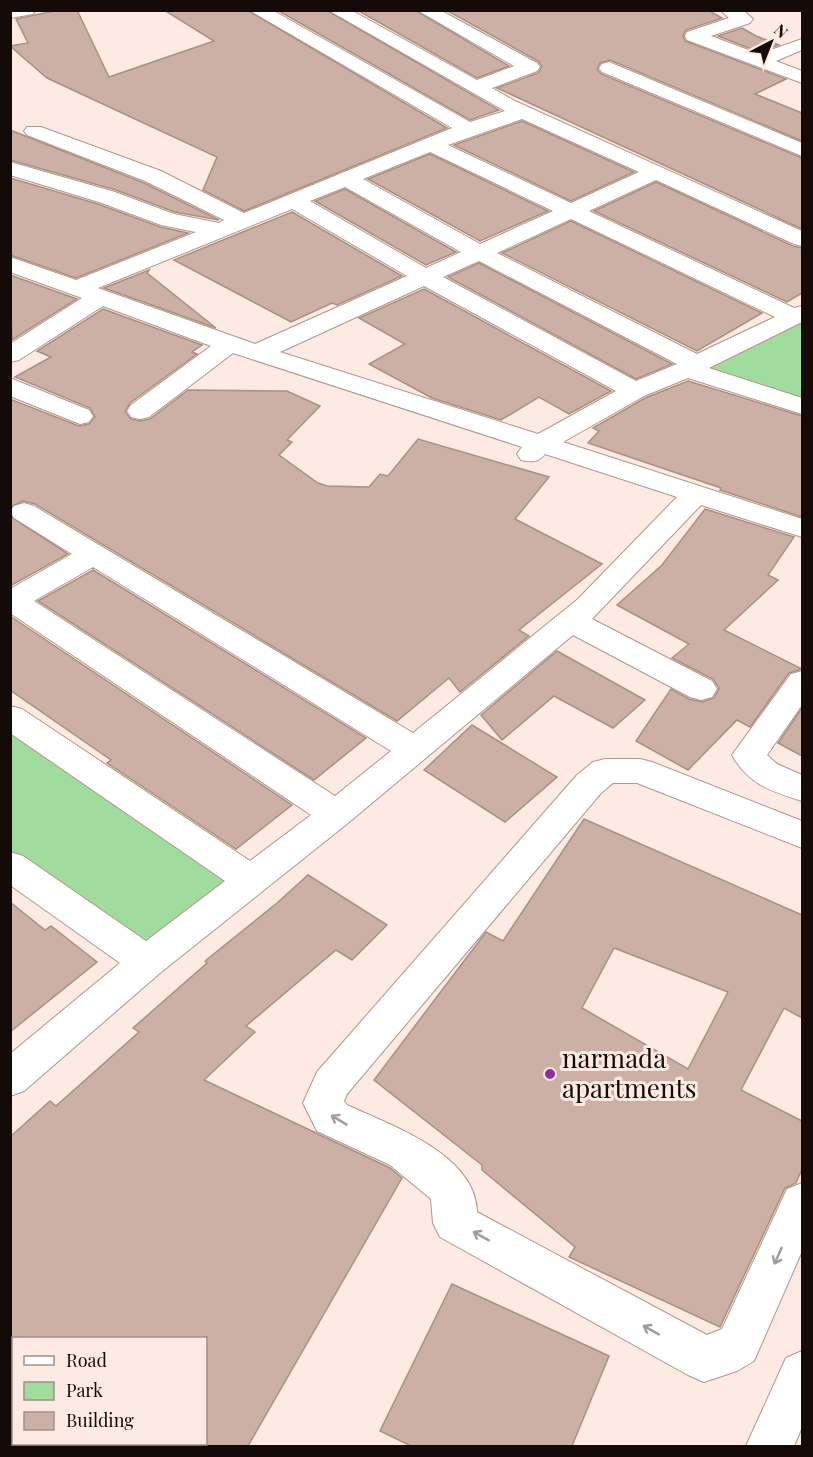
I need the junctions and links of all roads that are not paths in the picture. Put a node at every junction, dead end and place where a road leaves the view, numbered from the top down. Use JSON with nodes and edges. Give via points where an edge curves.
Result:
{"nodes":[{"id":1,"x":27,"y":10,"type":"edge"},
{"id":2,"x":258,"y":10,"type":"edge"},
{"id":3,"x":337,"y":10,"type":"edge"},
{"id":4,"x":426,"y":10,"type":"edge"},
{"id":5,"x":729,"y":10,"type":"edge"},
{"id":6,"x":10,"y":13,"type":"edge"},
{"id":7,"x":802,"y":44,"type":"edge"},
{"id":8,"x":758,"y":60,"type":"junction"},
{"id":9,"x":609,"y":68,"type":"dead end"},
{"id":10,"x":802,"y":77,"type":"edge"},
{"id":11,"x":476,"y":87,"type":"junction"},
{"id":12,"x":522,"y":112,"type":"junction"},
{"id":13,"x":468,"y":129,"type":"junction"},
{"id":14,"x":34,"y":131,"type":"dead end"},
{"id":15,"x":432,"y":145,"type":"junction"},
{"id":16,"x":802,"y":150,"type":"edge"},
{"id":17,"x":10,"y":168,"type":"edge"},
{"id":18,"x":657,"y":172,"type":"junction"},
{"id":19,"x":346,"y":179,"type":"junction"},
{"id":20,"x":293,"y":200,"type":"junction"},
{"id":21,"x":573,"y":210,"type":"junction"},
{"id":22,"x":243,"y":221,"type":"junction"},
{"id":23,"x":222,"y":231,"type":"junction"},
{"id":24,"x":802,"y":239,"type":"edge"},
{"id":25,"x":480,"y":253,"type":"junction"},
{"id":26,"x":10,"y":264,"type":"edge"},
{"id":27,"x":427,"y":278,"type":"junction"},
{"id":28,"x":89,"y":292,"type":"junction"},
{"id":29,"x":798,"y":315,"type":"edge"},
{"id":30,"x":229,"y":344,"type":"junction"},
{"id":31,"x":259,"y":352,"type":"junction"},
{"id":32,"x":10,"y":355,"type":"edge"},
{"id":33,"x":692,"y":366,"type":"junction"},
{"id":34,"x":309,"y":369,"type":"junction"},
{"id":35,"x":10,"y":386,"type":"edge"},
{"id":36,"x":284,"y":388,"type":"dead end"},
{"id":37,"x":635,"y":391,"type":"junction"},
{"id":38,"x":802,"y":406,"type":"edge"},
{"id":39,"x":140,"y":411,"type":"dead end"},
{"id":40,"x":80,"y":416,"type":"dead end"},
{"id":41,"x":531,"y":453,"type":"junction"},
{"id":42,"x":696,"y":494,"type":"junction"},
{"id":43,"x":24,"y":512,"type":"dead end"},
{"id":44,"x":802,"y":528,"type":"edge"},
{"id":45,"x":93,"y":554,"type":"junction"},
{"id":46,"x":12,"y":602,"type":"edge"},
{"id":47,"x":571,"y":621,"type":"junction"},
{"id":48,"x":802,"y":681,"type":"edge"},
{"id":49,"x":701,"y":689,"type":"dead end"},
{"id":50,"x":10,"y":717,"type":"edge"},
{"id":51,"x":416,"y":750,"type":"junction"},
{"id":52,"x":802,"y":788,"type":"edge"},
{"id":53,"x":336,"y":814,"type":"junction"},
{"id":54,"x":802,"y":835,"type":"edge"},
{"id":55,"x":10,"y":866,"type":"edge"},
{"id":56,"x":251,"y":880,"type":"junction"},
{"id":57,"x":147,"y":962,"type":"junction"},
{"id":58,"x":10,"y":1079,"type":"edge"},
{"id":59,"x":802,"y":1203,"type":"edge"},
{"id":60,"x":802,"y":1374,"type":"edge"},
{"id":61,"x":770,"y":1446,"type":"edge"}],
"edges":[{"from":1,"to":6,"type":"street"},
{"from":2,"to":13,"type":"street"},
{"from":3,"to":11,"type":"street"},
{"from":4,"to":11,"type":"street","via":[[530,67]]},
{"from":5,"to":8,"type":"street","via":[[744,19],[694,36]]},
{"from":7,"to":8,"type":"street"},
{"from":8,"to":10,"type":"street"},
{"from":9,"to":16,"type":"street"},
{"from":11,"to":12,"type":"street"},
{"from":12,"to":13,"type":"street"},
{"from":12,"to":18,"type":"street"},
{"from":13,"to":15,"type":"street"},
{"from":14,"to":22,"type":"street","via":[[153,176]]},
{"from":15,"to":19,"type":"street"},
{"from":15,"to":21,"type":"street"},
{"from":17,"to":23,"type":"street","via":[[169,220]]},
{"from":18,"to":21,"type":"street"},
{"from":18,"to":24,"type":"street"},
{"from":19,"to":20,"type":"street"},
{"from":19,"to":25,"type":"street"},
{"from":20,"to":22,"type":"street"},
{"from":20,"to":27,"type":"street"},
{"from":21,"to":25,"type":"street"},
{"from":21,"to":29,"type":"street"},
{"from":22,"to":23,"type":"street"},
{"from":23,"to":28,"type":"street"},
{"from":25,"to":27,"type":"street"},
{"from":25,"to":33,"type":"street"},
{"from":26,"to":28,"type":"street"},
{"from":27,"to":31,"type":"street"},
{"from":27,"to":37,"type":"street"},
{"from":28,"to":30,"type":"street"},
{"from":28,"to":32,"type":"street"},
{"from":29,"to":33,"type":"street"},
{"from":30,"to":31,"type":"street"},
{"from":30,"to":39,"type":"street"},
{"from":31,"to":34,"type":"street"},
{"from":33,"to":37,"type":"street"},
{"from":33,"to":38,"type":"street"},
{"from":34,"to":36,"type":"street"},
{"from":34,"to":41,"type":"street"},
{"from":35,"to":40,"type":"street"},
{"from":37,"to":41,"type":"street"},
{"from":41,"to":42,"type":"street"},
{"from":42,"to":44,"type":"street"},
{"from":42,"to":47,"type":"street"},
{"from":43,"to":45,"type":"street"},
{"from":45,"to":46,"type":"street"},
{"from":45,"to":51,"type":"street"},
{"from":46,"to":53,"type":"street"},
{"from":47,"to":49,"type":"street"},
{"from":47,"to":51,"type":"street"},
{"from":48,"to":52,"type":"street","via":[[749,755],[762,772]]},
{"from":50,"to":56,"type":"street"},
{"from":51,"to":53,"type":"street"},
{"from":53,"to":56,"type":"street"},
{"from":59,"to":54,"type":"street","one_way":true,"via":[[738,1345],[704,1359],[455,1223],[455,1204],[448,1186],[405,1152],[332,1118],[323,1103],[331,1084],[589,784],[605,771],[640,771]]},
{"from":55,"to":57,"type":"street"},
{"from":56,"to":57,"type":"street"},
{"from":57,"to":58,"type":"street"},
{"from":60,"to":61,"type":"street"}]}
